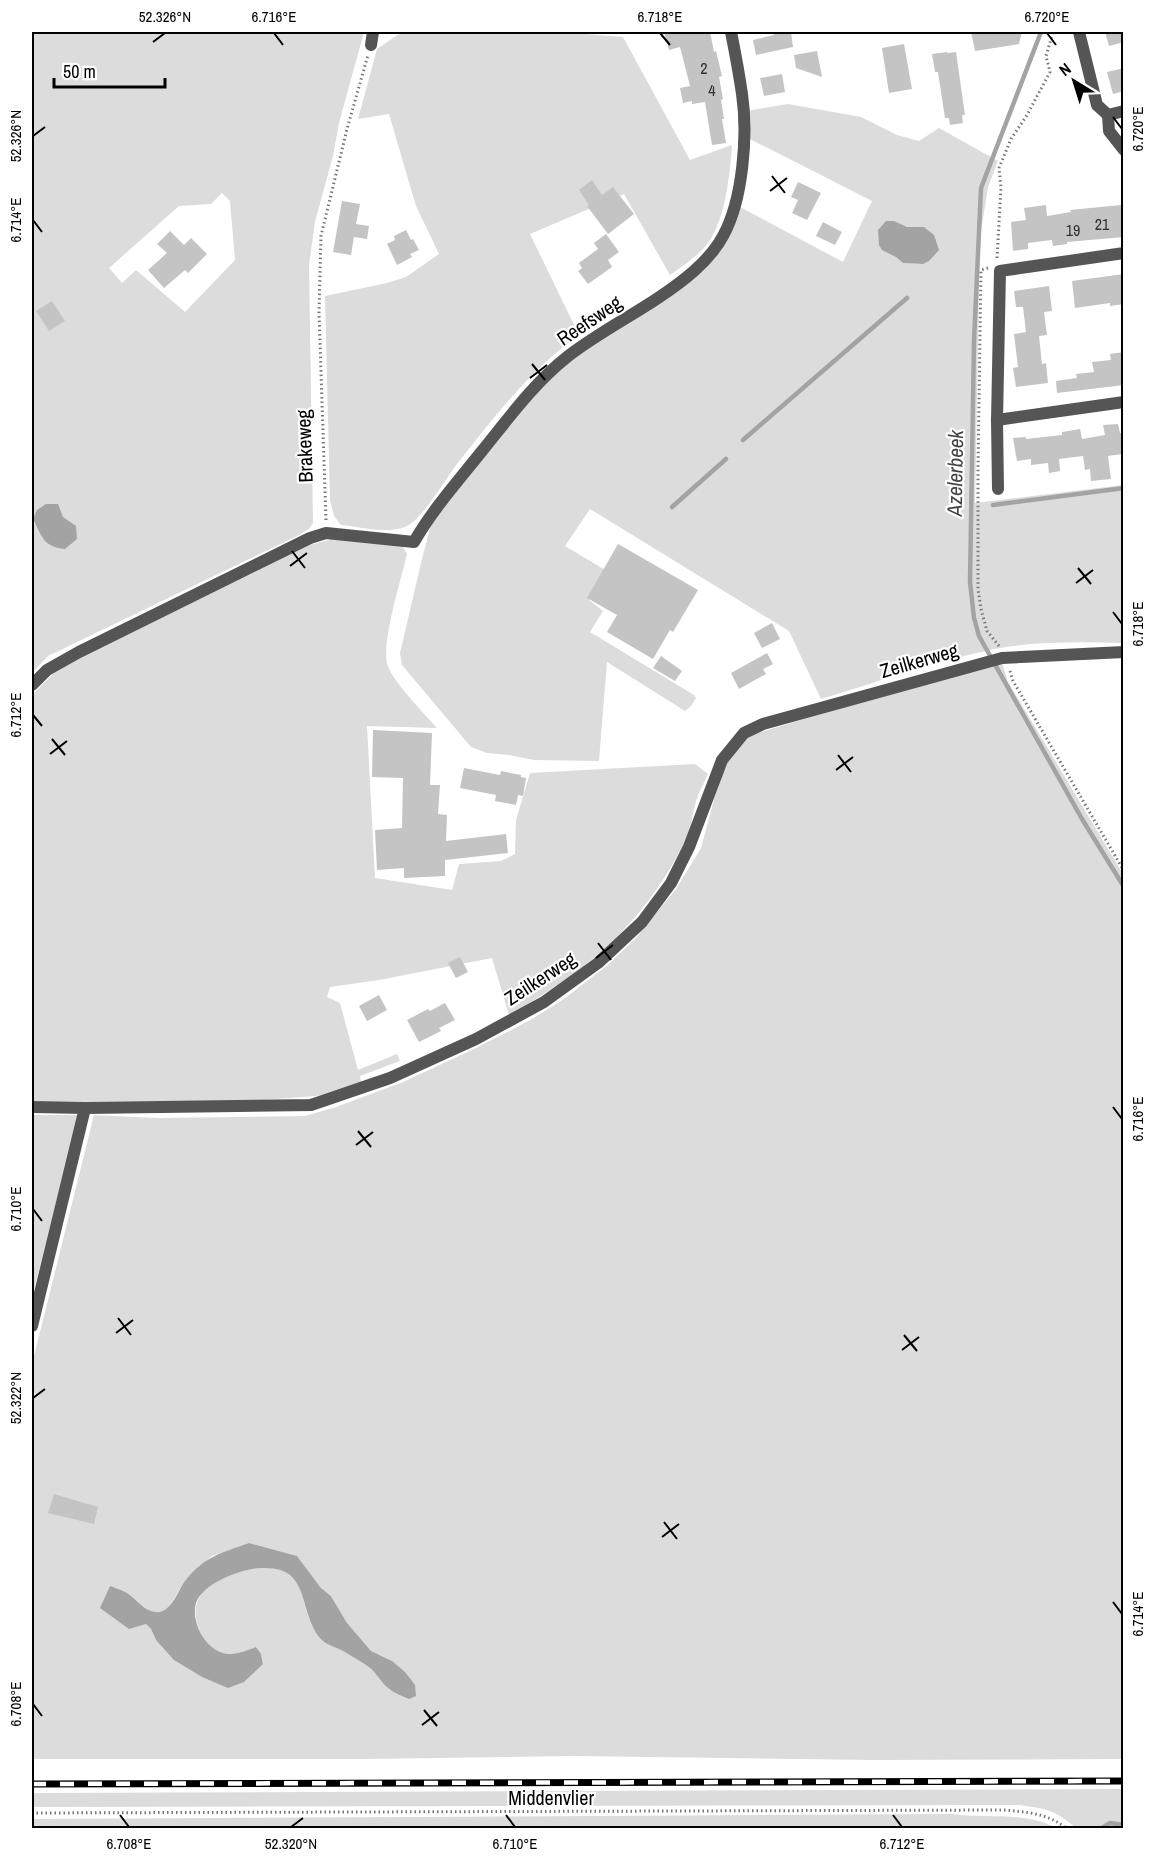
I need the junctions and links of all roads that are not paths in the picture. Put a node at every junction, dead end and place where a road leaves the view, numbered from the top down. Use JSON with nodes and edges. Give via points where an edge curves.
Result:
{"nodes":[{"id":1,"x":374,"y":32,"type":"edge"},
{"id":2,"x":731,"y":32,"type":"edge"},
{"id":3,"x":1078,"y":32,"type":"edge"},
{"id":4,"x":371,"y":45,"type":"road end"},
{"id":5,"x":1124,"y":111,"type":"edge"},
{"id":6,"x":1108,"y":115,"type":"junction"},
{"id":7,"x":1124,"y":150,"type":"edge"},
{"id":8,"x":1124,"y":253,"type":"edge"},
{"id":9,"x":1124,"y":402,"type":"edge"},
{"id":10,"x":998,"y":420,"type":"junction"},
{"id":11,"x":998,"y":489,"type":"dead end"},
{"id":12,"x":1124,"y":652,"type":"edge"},
{"id":13,"x":32,"y":685,"type":"edge"},
{"id":14,"x":32,"y":1107,"type":"edge"},
{"id":15,"x":85,"y":1108,"type":"junction"},
{"id":16,"x":32,"y":1326,"type":"edge"}],
"edges":[{"from":1,"to":4,"type":"street"},
{"from":2,"to":13,"type":"street","name":"Reefsweg","via":[[744,136],[741,179],[723,236],[702,264],[566,358],[540,382],[442,501],[414,542],[326,532],[79,652],[47,670]]},
{"from":3,"to":6,"type":"street","via":[[1097,105]]},
{"from":5,"to":6,"type":"street"},
{"from":6,"to":7,"type":"street","via":[[1109,131]]},
{"from":8,"to":10,"type":"street","via":[[1000,271]]},
{"from":9,"to":10,"type":"street"},
{"from":10,"to":11,"type":"street"},
{"from":12,"to":15,"type":"street","name":"Zeilkerweg","via":[[1000,658],[764,724],[744,733],[722,760],[671,883],[642,922],[598,963],[544,1002],[476,1039],[390,1078],[311,1105]]},
{"from":14,"to":15,"type":"street","name":"Zeilkerweg"},
{"from":15,"to":16,"type":"street"}]}
